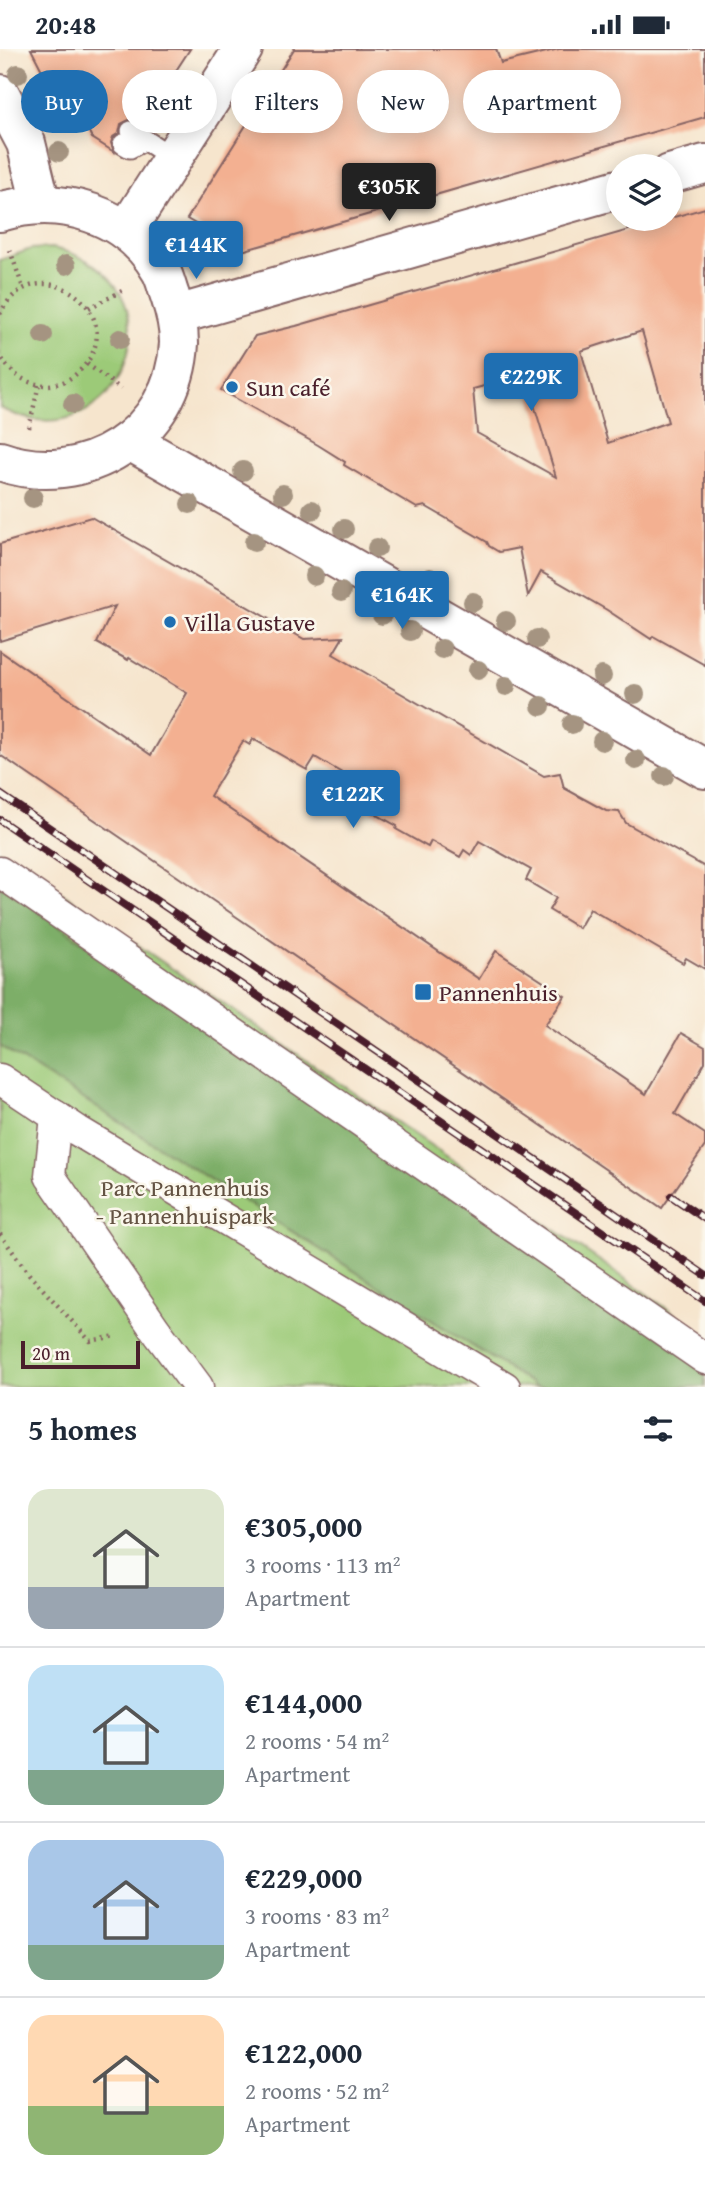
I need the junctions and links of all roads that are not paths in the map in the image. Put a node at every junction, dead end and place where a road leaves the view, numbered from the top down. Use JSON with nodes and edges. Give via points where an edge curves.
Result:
{"nodes":[{"id":1,"x":243,"y":49,"type":"edge"},
{"id":2,"x":7,"y":107,"type":"edge"},
{"id":3,"x":705,"y":164,"type":"edge"},
{"id":4,"x":683,"y":170,"type":"edge"},
{"id":5,"x":606,"y":192,"type":"edge"},
{"id":6,"x":41,"y":204,"type":"junction"},
{"id":7,"x":0,"y":212,"type":"edge"},
{"id":8,"x":126,"y":231,"type":"junction"},
{"id":9,"x":177,"y":315,"type":"junction"},
{"id":10,"x":130,"y":441,"type":"junction"},
{"id":11,"x":0,"y":461,"type":"edge"},
{"id":12,"x":705,"y":769,"type":"edge"},
{"id":13,"x":0,"y":872,"type":"edge"},
{"id":14,"x":0,"y":1079,"type":"edge"},
{"id":15,"x":56,"y":1116,"type":"junction"},
{"id":16,"x":705,"y":1359,"type":"edge"},
{"id":17,"x":198,"y":1387,"type":"edge"},
{"id":18,"x":505,"y":1387,"type":"edge"}],
"edges":[{"from":1,"to":8,"type":"street","via":[[143,143]]},
{"from":2,"to":6,"type":"street","via":[[26,143]]},
{"from":3,"to":4,"type":"street"},
{"from":5,"to":9,"type":"street"},
{"from":6,"to":7,"type":"street"},
{"from":6,"to":8,"type":"street","via":[[72,206]]},
{"from":8,"to":9,"type":"street","via":[[162,272]]},
{"from":9,"to":10,"type":"street","via":[[174,371],[154,413]]},
{"from":10,"to":11,"type":"street","via":[[77,467],[48,471]]},
{"from":10,"to":12,"type":"street"},
{"from":13,"to":16,"type":"street"},
{"from":14,"to":15,"type":"street"},
{"from":15,"to":17,"type":"street","via":[[50,1176]]},
{"from":15,"to":18,"type":"street"}]}
